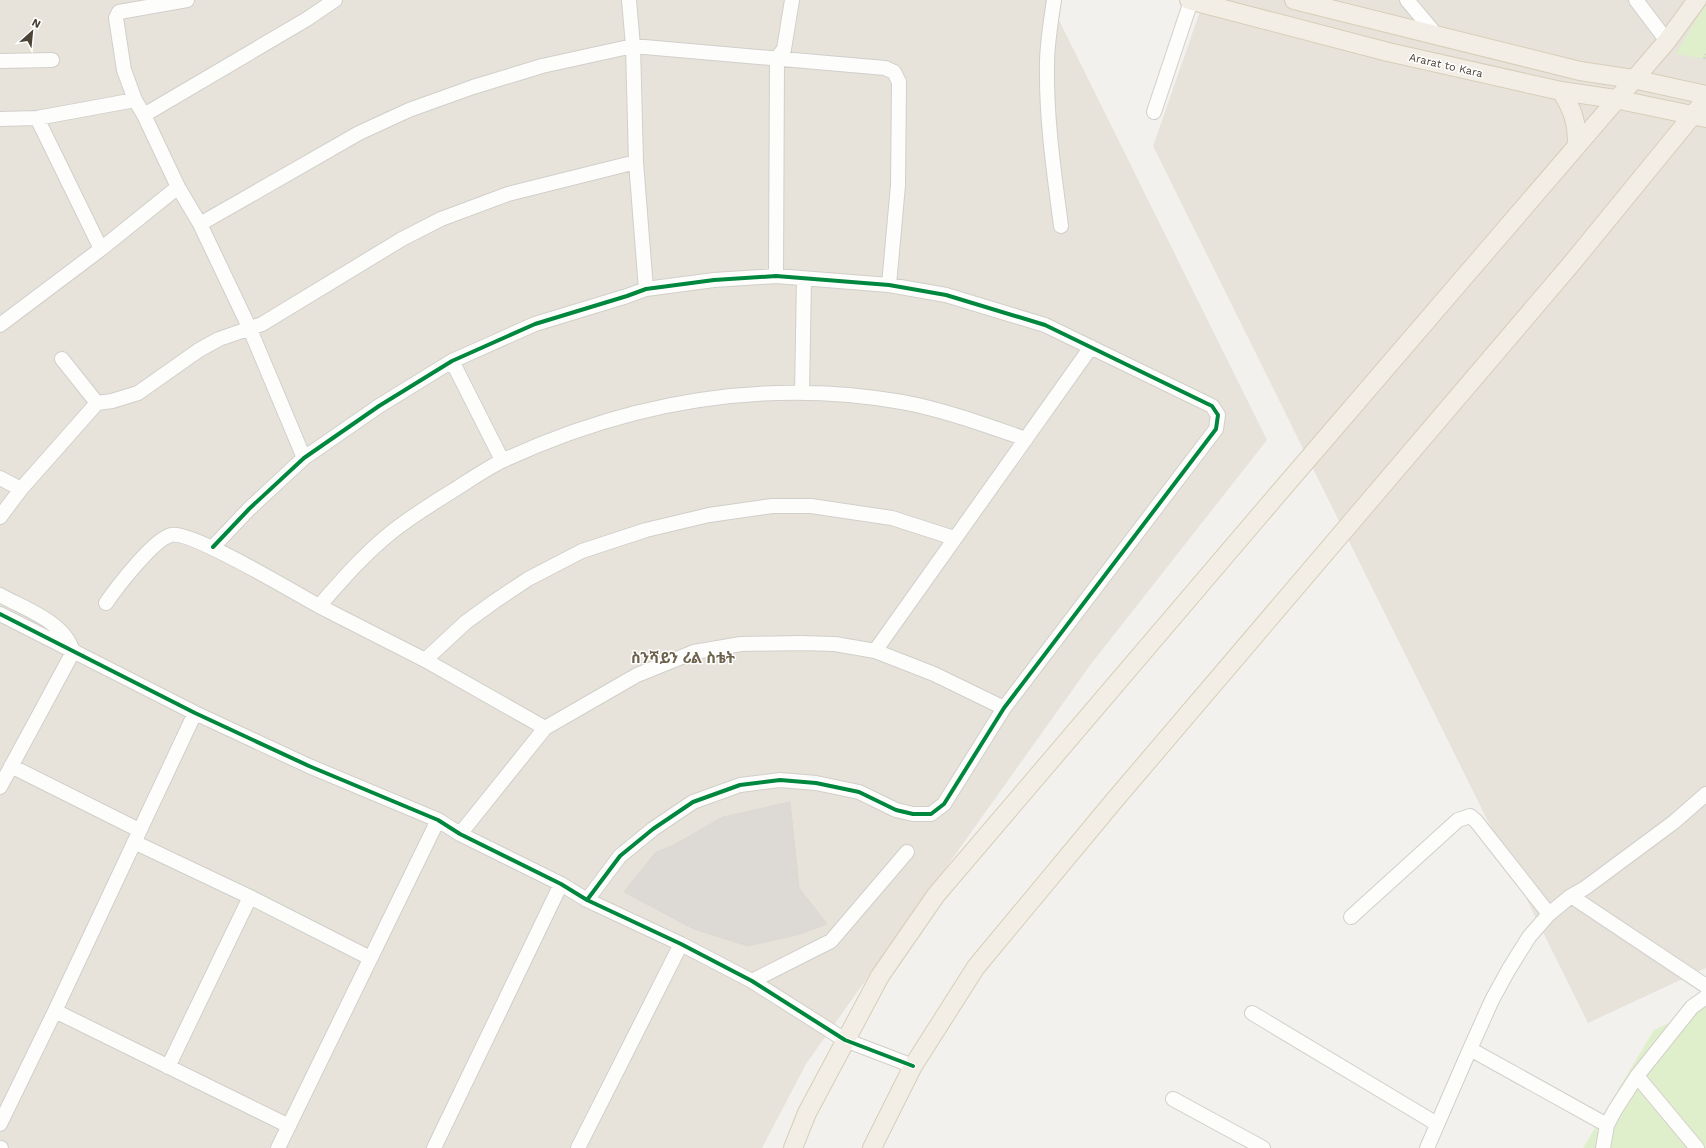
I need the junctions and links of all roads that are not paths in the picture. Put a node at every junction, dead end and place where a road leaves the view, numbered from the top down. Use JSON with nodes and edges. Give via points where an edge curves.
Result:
{"nodes":[{"id":1,"x":187,"y":0,"type":"edge"},
{"id":2,"x":335,"y":0,"type":"edge"},
{"id":3,"x":630,"y":0,"type":"edge"},
{"id":4,"x":792,"y":0,"type":"edge"},
{"id":5,"x":1054,"y":0,"type":"edge"},
{"id":6,"x":1190,"y":0,"type":"edge"},
{"id":7,"x":1294,"y":0,"type":"edge"},
{"id":8,"x":1407,"y":0,"type":"edge"},
{"id":9,"x":1636,"y":0,"type":"edge"},
{"id":10,"x":1697,"y":0,"type":"edge"},
{"id":11,"x":1438,"y":37,"type":"junction"},
{"id":12,"x":1667,"y":41,"type":"junction"},
{"id":13,"x":633,"y":46,"type":"junction"},
{"id":14,"x":777,"y":58,"type":"junction"},
{"id":15,"x":0,"y":60,"type":"edge"},
{"id":16,"x":52,"y":60,"type":"dead end"},
{"id":17,"x":1633,"y":79,"type":"junction"},
{"id":18,"x":1561,"y":91,"type":"junction"},
{"id":19,"x":1706,"y":95,"type":"edge"},
{"id":20,"x":1615,"y":99,"type":"junction"},
{"id":21,"x":1706,"y":99,"type":"edge"},
{"id":22,"x":135,"y":100,"type":"junction"},
{"id":23,"x":1154,"y":112,"type":"dead end"},
{"id":24,"x":144,"y":115,"type":"junction"},
{"id":25,"x":1699,"y":117,"type":"edge"},
{"id":26,"x":37,"y":118,"type":"junction"},
{"id":27,"x":0,"y":119,"type":"edge"},
{"id":28,"x":1577,"y":145,"type":"junction"},
{"id":29,"x":636,"y":162,"type":"junction"},
{"id":30,"x":178,"y":187,"type":"junction"},
{"id":31,"x":200,"y":224,"type":"junction"},
{"id":32,"x":1061,"y":226,"type":"dead end"},
{"id":33,"x":101,"y":249,"type":"junction"},
{"id":34,"x":776,"y":276,"type":"junction"},
{"id":35,"x":804,"y":279,"type":"junction"},
{"id":36,"x":889,"y":285,"type":"junction"},
{"id":37,"x":646,"y":289,"type":"junction"},
{"id":38,"x":0,"y":325,"type":"edge"},
{"id":39,"x":249,"y":327,"type":"junction"},
{"id":40,"x":1091,"y":347,"type":"junction"},
{"id":41,"x":62,"y":359,"type":"dead end"},
{"id":42,"x":452,"y":361,"type":"junction"},
{"id":43,"x":802,"y":392,"type":"junction"},
{"id":44,"x":97,"y":403,"type":"junction"},
{"id":45,"x":1026,"y":439,"type":"junction"},
{"id":46,"x":304,"y":458,"type":"junction"},
{"id":47,"x":502,"y":460,"type":"junction"},
{"id":48,"x":0,"y":478,"type":"edge"},
{"id":49,"x":21,"y":489,"type":"junction"},
{"id":50,"x":0,"y":517,"type":"edge"},
{"id":51,"x":954,"y":538,"type":"junction"},
{"id":52,"x":212,"y":547,"type":"junction"},
{"id":53,"x":0,"y":596,"type":"edge"},
{"id":54,"x":106,"y":603,"type":"dead end"},
{"id":55,"x":319,"y":606,"type":"junction"},
{"id":56,"x":0,"y":614,"type":"edge"},
{"id":57,"x":874,"y":651,"type":"junction"},
{"id":58,"x":73,"y":652,"type":"junction"},
{"id":59,"x":425,"y":660,"type":"junction"},
{"id":60,"x":1004,"y":708,"type":"junction"},
{"id":61,"x":195,"y":713,"type":"junction"},
{"id":62,"x":545,"y":728,"type":"junction"},
{"id":63,"x":11,"y":766,"type":"junction"},
{"id":64,"x":0,"y":787,"type":"edge"},
{"id":65,"x":1706,"y":794,"type":"edge"},
{"id":66,"x":438,"y":820,"type":"junction"},
{"id":67,"x":460,"y":834,"type":"junction"},
{"id":68,"x":137,"y":836,"type":"junction"},
{"id":69,"x":907,"y":852,"type":"dead end"},
{"id":70,"x":561,"y":884,"type":"junction"},
{"id":71,"x":1571,"y":896,"type":"junction"},
{"id":72,"x":250,"y":897,"type":"junction"},
{"id":73,"x":587,"y":900,"type":"junction"},
{"id":74,"x":1549,"y":914,"type":"junction"},
{"id":75,"x":1351,"y":917,"type":"dead end"},
{"id":76,"x":681,"y":944,"type":"junction"},
{"id":77,"x":370,"y":958,"type":"junction"},
{"id":78,"x":752,"y":981,"type":"junction"},
{"id":79,"x":1706,"y":986,"type":"edge"},
{"id":80,"x":1706,"y":997,"type":"edge"},
{"id":81,"x":55,"y":1011,"type":"junction"},
{"id":82,"x":1252,"y":1013,"type":"dead end"},
{"id":83,"x":845,"y":1040,"type":"junction"},
{"id":84,"x":1470,"y":1048,"type":"junction"},
{"id":85,"x":913,"y":1066,"type":"junction"},
{"id":86,"x":168,"y":1068,"type":"junction"},
{"id":87,"x":1637,"y":1076,"type":"junction"},
{"id":88,"x":1173,"y":1099,"type":"dead end"},
{"id":89,"x":0,"y":1124,"type":"edge"},
{"id":90,"x":1437,"y":1124,"type":"junction"},
{"id":91,"x":1607,"y":1125,"type":"junction"},
{"id":92,"x":289,"y":1126,"type":"junction"},
{"id":93,"x":278,"y":1148,"type":"edge"},
{"id":94,"x":434,"y":1148,"type":"edge"},
{"id":95,"x":578,"y":1148,"type":"edge"},
{"id":96,"x":793,"y":1148,"type":"edge"},
{"id":97,"x":872,"y":1148,"type":"edge"},
{"id":98,"x":1263,"y":1148,"type":"edge"},
{"id":99,"x":1427,"y":1148,"type":"edge"},
{"id":100,"x":1603,"y":1148,"type":"edge"},
{"id":101,"x":1697,"y":1148,"type":"edge"}],
"edges":[{"from":1,"to":22,"type":"street","via":[[119,12],[116,18],[124,70]]},
{"from":2,"to":24,"type":"street"},
{"from":3,"to":13,"type":"street"},
{"from":4,"to":14,"type":"street","via":[[784,49]]},
{"from":5,"to":32,"type":"street","via":[[1047,63],[1047,110]]},
{"from":6,"to":18,"type":"main road","name":"Ararat to Kara","via":[[1388,52]]},
{"from":6,"to":23,"type":"street"},
{"from":7,"to":11,"type":"main road"},
{"from":8,"to":11,"type":"street"},
{"from":9,"to":12,"type":"street"},
{"from":10,"to":12,"type":"main road"},
{"from":11,"to":17,"type":"main road","via":[[1580,71]]},
{"from":12,"to":17,"type":"main road"},
{"from":13,"to":14,"type":"street"},
{"from":13,"to":29,"type":"street"},
{"from":13,"to":31,"type":"street","via":[[542,66],[409,110],[359,133]]},
{"from":14,"to":34,"type":"street"},
{"from":14,"to":36,"type":"street","via":[[884,68],[894,72],[899,82],[898,185]]},
{"from":15,"to":16,"type":"street"},
{"from":17,"to":19,"type":"main road"},
{"from":17,"to":20,"type":"main road"},
{"from":18,"to":20,"type":"main road","name":"Ararat to Kara"},
{"from":18,"to":28,"type":"main road","via":[[1576,123]]},
{"from":20,"to":25,"type":"main road","name":"Ararat to Kara"},
{"from":20,"to":28,"type":"main road"},
{"from":21,"to":25,"type":"main road"},
{"from":22,"to":24,"type":"street"},
{"from":22,"to":26,"type":"street"},
{"from":24,"to":30,"type":"street"},
{"from":25,"to":85,"type":"main road","via":[[1014,919],[976,967]]},
{"from":26,"to":27,"type":"street"},
{"from":26,"to":33,"type":"street"},
{"from":28,"to":83,"type":"main road","via":[[936,895],[880,976]]},
{"from":29,"to":37,"type":"street"},
{"from":29,"to":39,"type":"street","via":[[508,194],[441,219],[402,239],[262,324]]},
{"from":30,"to":31,"type":"street"},
{"from":30,"to":33,"type":"street"},
{"from":31,"to":39,"type":"street"},
{"from":33,"to":38,"type":"street"},
{"from":34,"to":35,"type":"street"},
{"from":34,"to":37,"type":"street","via":[[714,280]]},
{"from":35,"to":36,"type":"street"},
{"from":35,"to":43,"type":"street"},
{"from":36,"to":40,"type":"street","via":[[946,295],[1045,325]]},
{"from":37,"to":42,"type":"street","via":[[535,324]]},
{"from":39,"to":44,"type":"street","via":[[199,350],[138,393]]},
{"from":39,"to":46,"type":"street"},
{"from":40,"to":45,"type":"street"},
{"from":40,"to":60,"type":"street","via":[[1212,406],[1218,415],[1216,429]]},
{"from":41,"to":44,"type":"street"},
{"from":42,"to":46,"type":"street","via":[[379,406]]},
{"from":42,"to":47,"type":"street"},
{"from":43,"to":45,"type":"street","via":[[904,403],[966,418]]},
{"from":43,"to":47,"type":"street","via":[[696,399],[656,408],[592,424]]},
{"from":44,"to":49,"type":"street"},
{"from":45,"to":51,"type":"street"},
{"from":46,"to":52,"type":"street"},
{"from":47,"to":55,"type":"street","via":[[393,531],[360,560]]},
{"from":48,"to":49,"type":"street"},
{"from":49,"to":50,"type":"street"},
{"from":51,"to":57,"type":"street"},
{"from":51,"to":59,"type":"street","via":[[892,518],[811,506],[772,506],[709,515],[646,530],[582,551],[528,579],[495,601],[466,622]]},
{"from":52,"to":54,"type":"street","via":[[182,534],[171,534],[159,540]]},
{"from":52,"to":55,"type":"street"},
{"from":53,"to":58,"type":"street","via":[[56,627],[70,642]]},
{"from":55,"to":59,"type":"street"},
{"from":56,"to":58,"type":"street"},
{"from":57,"to":60,"type":"street","via":[[934,674]]},
{"from":57,"to":62,"type":"street","via":[[835,644],[800,643],[741,644],[694,652],[637,675]]},
{"from":58,"to":61,"type":"street"},
{"from":58,"to":63,"type":"street"},
{"from":59,"to":62,"type":"street"},
{"from":60,"to":73,"type":"street","via":[[944,804],[931,814],[913,814],[896,810],[859,792],[816,783],[780,780],[740,785],[693,802],[653,829],[620,856]]},
{"from":61,"to":66,"type":"street","via":[[309,766]]},
{"from":61,"to":68,"type":"street"},
{"from":62,"to":67,"type":"street"},
{"from":63,"to":64,"type":"street"},
{"from":63,"to":68,"type":"street"},
{"from":65,"to":71,"type":"street","via":[[1674,822]]},
{"from":66,"to":67,"type":"street"},
{"from":66,"to":77,"type":"street"},
{"from":67,"to":70,"type":"street"},
{"from":68,"to":72,"type":"street"},
{"from":68,"to":81,"type":"street"},
{"from":69,"to":78,"type":"street","via":[[831,941]]},
{"from":70,"to":73,"type":"street"},
{"from":70,"to":94,"type":"street"},
{"from":71,"to":74,"type":"street"},
{"from":71,"to":79,"type":"street"},
{"from":72,"to":77,"type":"street"},
{"from":72,"to":86,"type":"street"},
{"from":73,"to":76,"type":"street"},
{"from":74,"to":75,"type":"street","via":[[1470,816],[1458,820]]},
{"from":74,"to":84,"type":"street","via":[[1529,937],[1509,969]]},
{"from":76,"to":78,"type":"street"},
{"from":76,"to":95,"type":"street"},
{"from":77,"to":92,"type":"street"},
{"from":78,"to":83,"type":"street"},
{"from":80,"to":87,"type":"street","via":[[1692,1007]]},
{"from":81,"to":86,"type":"street"},
{"from":81,"to":89,"type":"street"},
{"from":82,"to":90,"type":"street"},
{"from":83,"to":85,"type":"street"},
{"from":83,"to":96,"type":"main road","via":[[807,1113]]},
{"from":84,"to":90,"type":"street"},
{"from":84,"to":91,"type":"street"},
{"from":85,"to":97,"type":"main road"},
{"from":86,"to":92,"type":"street"},
{"from":87,"to":91,"type":"street"},
{"from":87,"to":101,"type":"street"},
{"from":88,"to":98,"type":"street"},
{"from":90,"to":99,"type":"street"},
{"from":91,"to":100,"type":"street"},
{"from":92,"to":93,"type":"street"}]}
